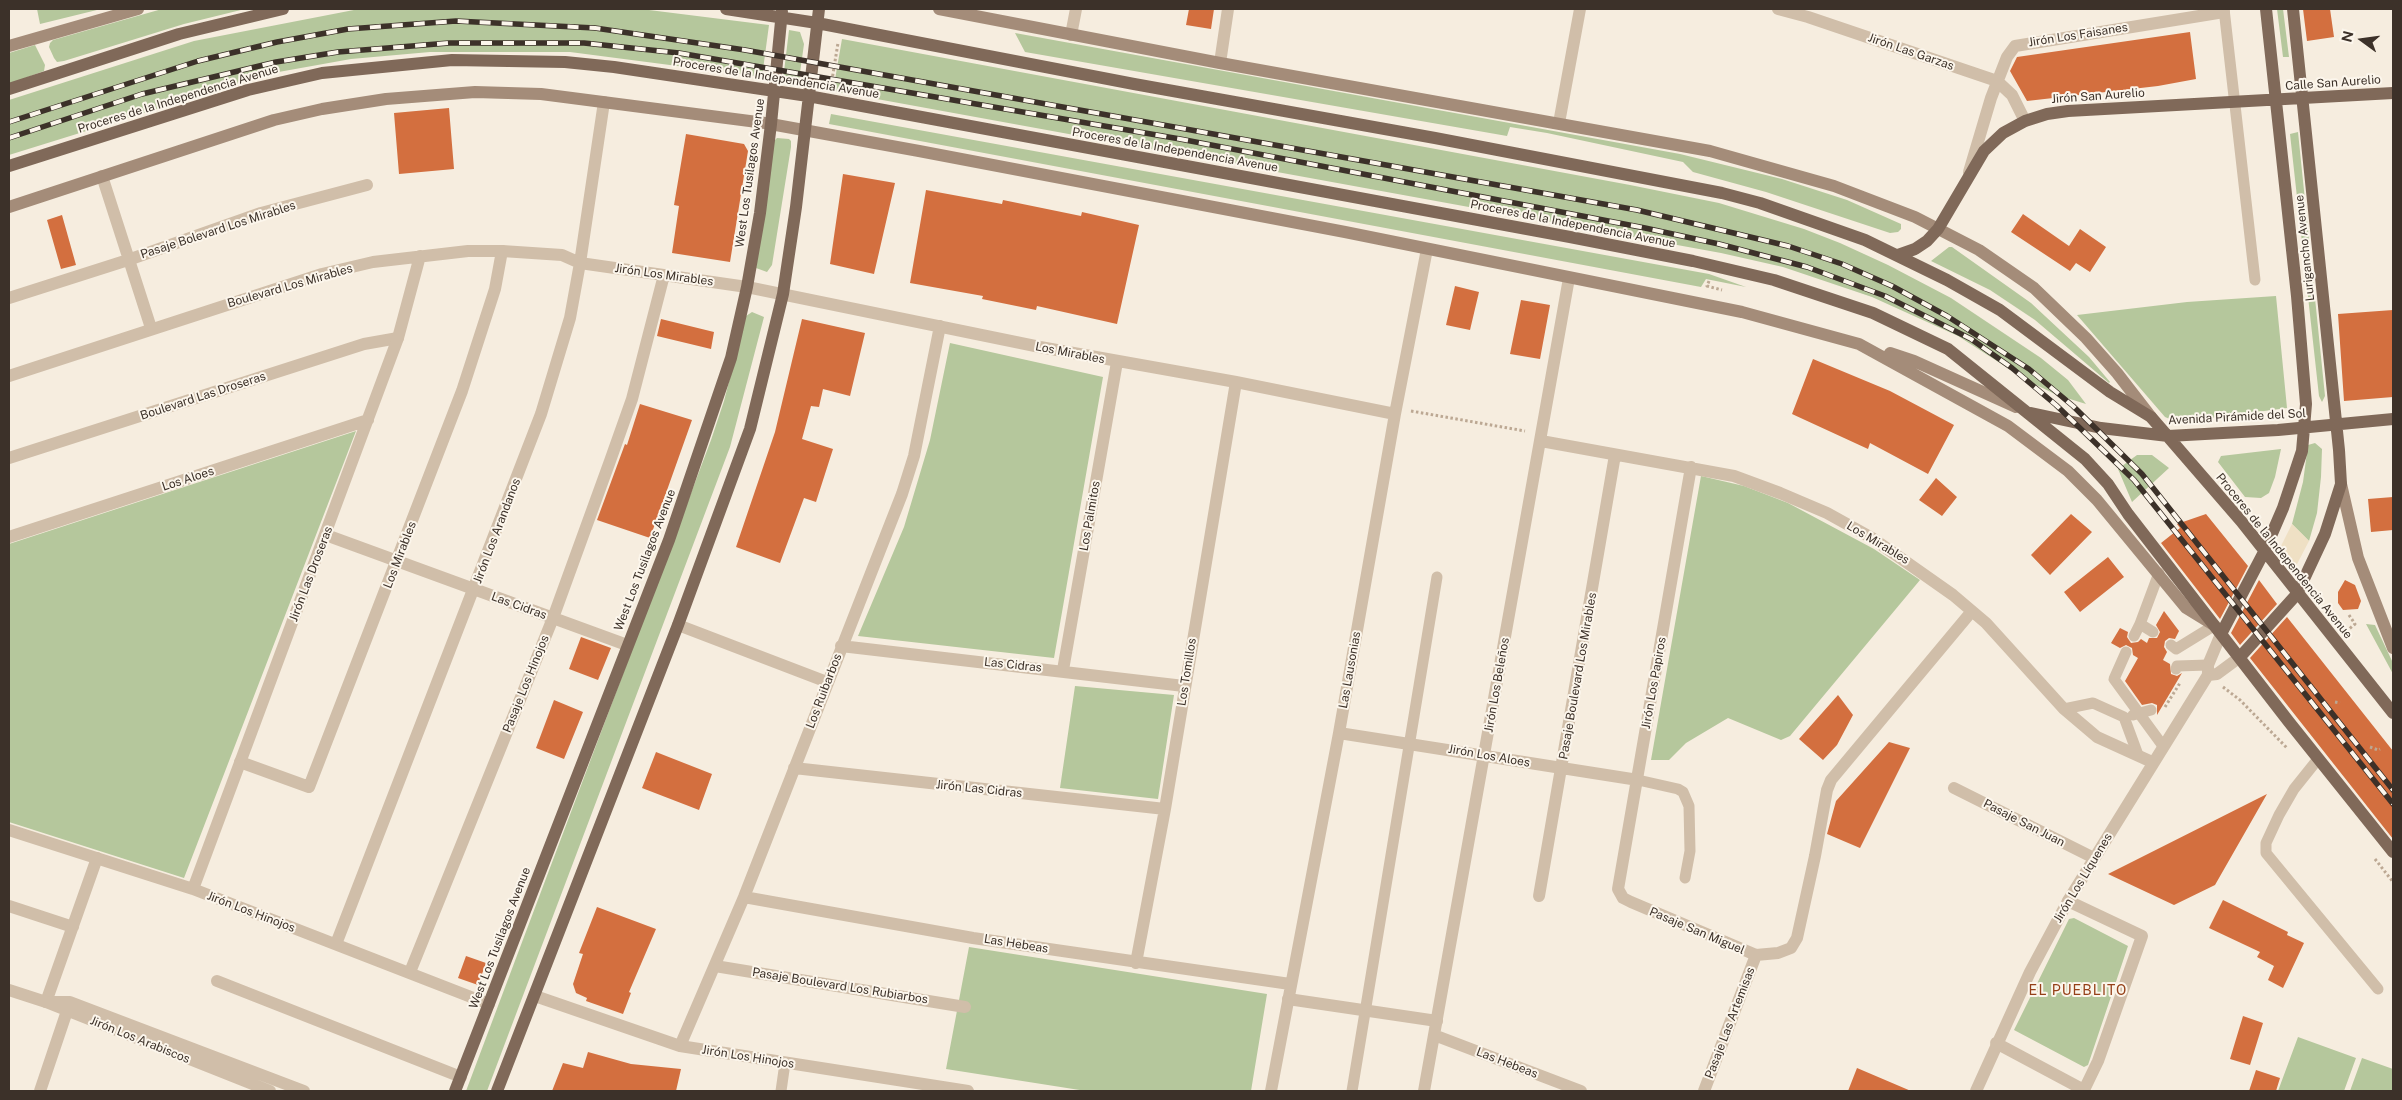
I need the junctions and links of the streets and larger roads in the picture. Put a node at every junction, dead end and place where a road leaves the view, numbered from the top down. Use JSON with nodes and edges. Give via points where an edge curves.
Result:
{"nodes":[{"id":1,"x":138,"y":9,"type":"edge"},
{"id":2,"x":283,"y":9,"type":"edge"},
{"id":3,"x":726,"y":9,"type":"edge"},
{"id":4,"x":819,"y":9,"type":"edge"},
{"id":5,"x":938,"y":9,"type":"edge"},
{"id":6,"x":1076,"y":9,"type":"edge"},
{"id":7,"x":1228,"y":9,"type":"edge"},
{"id":8,"x":1580,"y":9,"type":"edge"},
{"id":9,"x":1778,"y":9,"type":"edge"},
{"id":10,"x":2266,"y":9,"type":"edge"},
{"id":11,"x":2293,"y":9,"type":"edge"},
{"id":12,"x":2224,"y":11,"type":"edge"},
{"id":13,"x":782,"y":13,"type":"edge"},
{"id":14,"x":817,"y":22,"type":"junction"},
{"id":15,"x":1070,"y":35,"type":"junction"},
{"id":16,"x":9,"y":46,"type":"edge"},
{"id":17,"x":1220,"y":63,"type":"junction"},
{"id":18,"x":1997,"y":81,"type":"junction"},
{"id":19,"x":9,"y":89,"type":"edge"},
{"id":20,"x":775,"y":91,"type":"junction"},
{"id":21,"x":2393,"y":93,"type":"edge"},
{"id":22,"x":808,"y":96,"type":"junction"},
{"id":23,"x":2303,"y":98,"type":"junction"},
{"id":24,"x":2275,"y":101,"type":"junction"},
{"id":25,"x":604,"y":102,"type":"junction"},
{"id":26,"x":2025,"y":121,"type":"junction"},
{"id":27,"x":1559,"y":123,"type":"junction"},
{"id":28,"x":772,"y":124,"type":"junction"},
{"id":29,"x":804,"y":130,"type":"junction"},
{"id":30,"x":9,"y":166,"type":"edge"},
{"id":31,"x":102,"y":176,"type":"junction"},
{"id":32,"x":1967,"y":180,"type":"junction"},
{"id":33,"x":367,"y":185,"type":"dead end"},
{"id":34,"x":9,"y":207,"type":"edge"},
{"id":35,"x":1938,"y":229,"type":"junction"},
{"id":36,"x":1427,"y":249,"type":"junction"},
{"id":37,"x":502,"y":251,"type":"junction"},
{"id":38,"x":420,"y":256,"type":"junction"},
{"id":39,"x":1898,"y":256,"type":"junction"},
{"id":40,"x":128,"y":260,"type":"junction"},
{"id":41,"x":580,"y":263,"type":"junction"},
{"id":42,"x":664,"y":275,"type":"junction"},
{"id":43,"x":1569,"y":278,"type":"junction"},
{"id":44,"x":747,"y":287,"type":"junction"},
{"id":45,"x":783,"y":294,"type":"junction"},
{"id":46,"x":9,"y":298,"type":"edge"},
{"id":47,"x":940,"y":326,"type":"junction"},
{"id":48,"x":151,"y":328,"type":"junction"},
{"id":49,"x":398,"y":338,"type":"junction"},
{"id":50,"x":1859,"y":344,"type":"junction"},
{"id":51,"x":1117,"y":362,"type":"junction"},
{"id":52,"x":9,"y":376,"type":"edge"},
{"id":53,"x":1236,"y":382,"type":"junction"},
{"id":54,"x":1395,"y":411,"type":"junction"},
{"id":55,"x":2029,"y":412,"type":"junction"},
{"id":56,"x":2151,"y":417,"type":"junction"},
{"id":57,"x":2393,"y":419,"type":"edge"},
{"id":58,"x":368,"y":420,"type":"junction"},
{"id":59,"x":2336,"y":425,"type":"junction"},
{"id":60,"x":2304,"y":428,"type":"junction"},
{"id":61,"x":2168,"y":436,"type":"junction"},
{"id":62,"x":1542,"y":438,"type":"junction"},
{"id":63,"x":1615,"y":455,"type":"junction"},
{"id":64,"x":9,"y":458,"type":"edge"},
{"id":65,"x":1691,"y":467,"type":"junction"},
{"id":66,"x":2341,"y":484,"type":"junction"},
{"id":67,"x":326,"y":535,"type":"junction"},
{"id":68,"x":9,"y":536,"type":"edge"},
{"id":69,"x":2264,"y":552,"type":"junction"},
{"id":70,"x":398,"y":561,"type":"junction"},
{"id":71,"x":474,"y":589,"type":"junction"},
{"id":72,"x":2297,"y":594,"type":"junction"},
{"id":73,"x":1972,"y":611,"type":"junction"},
{"id":74,"x":553,"y":618,"type":"junction"},
{"id":75,"x":678,"y":624,"type":"junction"},
{"id":76,"x":2218,"y":629,"type":"junction"},
{"id":77,"x":627,"y":645,"type":"junction"},
{"id":78,"x":841,"y":646,"type":"junction"},
{"id":79,"x":2393,"y":648,"type":"edge"},
{"id":80,"x":2240,"y":657,"type":"junction"},
{"id":81,"x":1063,"y":670,"type":"junction"},
{"id":82,"x":2208,"y":670,"type":"junction"},
{"id":83,"x":827,"y":682,"type":"junction"},
{"id":84,"x":1184,"y":686,"type":"junction"},
{"id":85,"x":2393,"y":713,"type":"edge"},
{"id":86,"x":1339,"y":733,"type":"junction"},
{"id":87,"x":1484,"y":756,"type":"junction"},
{"id":88,"x":240,"y":762,"type":"junction"},
{"id":89,"x":2152,"y":762,"type":"junction"},
{"id":90,"x":794,"y":768,"type":"junction"},
{"id":91,"x":1562,"y":769,"type":"junction"},
{"id":92,"x":1638,"y":780,"type":"junction"},
{"id":93,"x":1954,"y":788,"type":"dead end"},
{"id":94,"x":1165,"y":809,"type":"junction"},
{"id":95,"x":9,"y":830,"type":"edge"},
{"id":96,"x":2393,"y":852,"type":"edge"},
{"id":97,"x":97,"y":858,"type":"junction"},
{"id":98,"x":2094,"y":858,"type":"junction"},
{"id":99,"x":192,"y":889,"type":"junction"},
{"id":100,"x":1539,"y":896,"type":"dead end"},
{"id":101,"x":744,"y":897,"type":"junction"},
{"id":102,"x":1623,"y":898,"type":"joint"},
{"id":103,"x":2068,"y":901,"type":"junction"},
{"id":104,"x":9,"y":906,"type":"edge"},
{"id":105,"x":73,"y":927,"type":"junction"},
{"id":106,"x":336,"y":944,"type":"junction"},
{"id":107,"x":1756,"y":955,"type":"junction"},
{"id":108,"x":1136,"y":963,"type":"junction"},
{"id":109,"x":715,"y":966,"type":"junction"},
{"id":110,"x":410,"y":972,"type":"junction"},
{"id":111,"x":217,"y":981,"type":"dead end"},
{"id":112,"x":1290,"y":984,"type":"junction"},
{"id":113,"x":9,"y":990,"type":"edge"},
{"id":114,"x":535,"y":996,"type":"junction"},
{"id":115,"x":1288,"y":999,"type":"junction"},
{"id":116,"x":46,"y":1002,"type":"junction"},
{"id":117,"x":489,"y":1004,"type":"junction"},
{"id":118,"x":965,"y":1007,"type":"dead end"},
{"id":119,"x":67,"y":1011,"type":"junction"},
{"id":120,"x":1437,"y":1021,"type":"junction"},
{"id":121,"x":1434,"y":1035,"type":"junction"},
{"id":122,"x":1996,"y":1043,"type":"junction"},
{"id":123,"x":680,"y":1046,"type":"junction"},
{"id":124,"x":461,"y":1077,"type":"junction"},
{"id":125,"x":2068,"y":1087,"type":"edge"},
{"id":126,"x":252,"y":1088,"type":"edge"},
{"id":127,"x":40,"y":1091,"type":"edge"},
{"id":128,"x":270,"y":1091,"type":"edge"},
{"id":129,"x":304,"y":1091,"type":"edge"},
{"id":130,"x":455,"y":1091,"type":"edge"},
{"id":131,"x":497,"y":1091,"type":"edge"},
{"id":132,"x":968,"y":1091,"type":"edge"},
{"id":133,"x":1271,"y":1091,"type":"edge"},
{"id":134,"x":1424,"y":1091,"type":"edge"},
{"id":135,"x":1581,"y":1091,"type":"edge"},
{"id":136,"x":1704,"y":1091,"type":"edge"},
{"id":137,"x":1976,"y":1091,"type":"edge"},
{"id":138,"x":2085,"y":1091,"type":"edge"}],
"edges":[{"from":1,"to":16,"type":"main road"},
{"from":2,"to":19,"type":"main road","via":[[179,34]]},
{"from":3,"to":13,"type":"main road","name":"Proceres de la Independencia Avenue"},
{"from":4,"to":14,"type":"main road"},
{"from":5,"to":15,"type":"main road","name":"Proceres de la Independencia Avenue"},
{"from":6,"to":15,"type":"street"},
{"from":7,"to":17,"type":"street"},
{"from":8,"to":27,"type":"street"},
{"from":9,"to":18,"type":"street","name":"Jirón Las Garzas"},
{"from":10,"to":24,"type":"main road","name":"Lurigancho Avenue"},
{"from":11,"to":23,"type":"main road","name":"Lurigancho Avenue"},
{"from":12,"to":18,"type":"street","name":"Jirón Los Faisanes","via":[[2018,44],[2007,57]]},
{"from":13,"to":14,"type":"main road","name":"Proceres de la Independencia Avenue"},
{"from":13,"to":20,"type":"main road","name":"West Los Tusilagos Avenue"},
{"from":14,"to":22,"type":"main road"},
{"from":14,"to":39,"type":"main road","name":"Proceres de la Independencia Avenue","via":[[1722,193],[1824,225]]},
{"from":15,"to":17,"type":"main road","name":"Proceres de la Independencia Avenue"},
{"from":17,"to":27,"type":"main road","name":"Proceres de la Independencia Avenue"},
{"from":18,"to":26,"type":"street","name":"Jirón Las Garzas","via":[[2012,94]]},
{"from":18,"to":32,"type":"street","name":"Jirón Los Faisanes"},
{"from":20,"to":22,"type":"main road","name":"Proceres de la Independencia Avenue"},
{"from":20,"to":28,"type":"main road","name":"West Los Tusilagos Avenue"},
{"from":20,"to":30,"type":"main road","name":"Proceres de la Independencia Avenue","via":[[565,62],[409,62],[322,73],[248,90]]},
{"from":21,"to":23,"type":"main road","name":"Calle San Aurelio"},
{"from":22,"to":29,"type":"main road"},
{"from":22,"to":55,"type":"main road","name":"Proceres de la Independencia Avenue","via":[[1570,237],[1774,280],[1873,313],[1940,344]]},
{"from":23,"to":24,"type":"main road","name":"Calle San Aurelio"},
{"from":23,"to":59,"type":"main road","name":"Lurigancho Avenue"},
{"from":24,"to":26,"type":"main road","name":"Jirón San Aurelio","via":[[2068,111]]},
{"from":24,"to":60,"type":"main road","name":"Lurigancho Avenue","via":[[2298,306],[2306,404]]},
{"from":25,"to":28,"type":"main road","name":"Proceres de la Independencia Avenue"},
{"from":25,"to":31,"type":"main road","name":"Proceres de la Independencia Avenue","via":[[541,94],[475,92],[386,99],[274,120]]},
{"from":25,"to":41,"type":"street","name":"Jirón Los Arandanos"},
{"from":26,"to":32,"type":"main road","name":"Jirón San Aurelio","via":[[2003,132],[1984,151]]},
{"from":27,"to":35,"type":"main road","name":"Proceres de la Independencia Avenue","via":[[1710,151],[1762,165],[1867,198]]},
{"from":28,"to":29,"type":"main road","name":"Proceres de la Independencia Avenue"},
{"from":28,"to":44,"type":"main road","name":"West Los Tusilagos Avenue"},
{"from":29,"to":36,"type":"main road","name":"Proceres de la Independencia Avenue"},
{"from":29,"to":45,"type":"main road"},
{"from":31,"to":34,"type":"main road","name":"Proceres de la Independencia Avenue"},
{"from":31,"to":40,"type":"street"},
{"from":32,"to":35,"type":"main road","name":"Jirón San Aurelio"},
{"from":33,"to":40,"type":"street","name":"Pasaje Bolevard Los Mirables","via":[[262,213]]},
{"from":35,"to":39,"type":"main road","name":"Jirón San Aurelio","via":[[1922,246]]},
{"from":35,"to":56,"type":"main road","name":"Proceres de la Independencia Avenue","via":[[1979,250],[2034,288],[2092,345]]},
{"from":36,"to":43,"type":"main road","name":"Proceres de la Independencia Avenue"},
{"from":36,"to":54,"type":"street","name":"Las Lausonias"},
{"from":37,"to":38,"type":"street","name":"Boulevard Los Mirables"},
{"from":37,"to":41,"type":"street","name":"Boulevard Los Mirables","via":[[562,255]]},
{"from":37,"to":70,"type":"street","name":"Los Mirables","via":[[495,289],[462,391]]},
{"from":38,"to":48,"type":"street","name":"Boulevard Los Mirables","via":[[373,262],[322,274]]},
{"from":38,"to":49,"type":"street","name":"Jirón Las Droseras"},
{"from":39,"to":56,"type":"main road","name":"Proceres de la Independencia Avenue","via":[[2000,310],[2110,392]]},
{"from":40,"to":46,"type":"street","name":"Pasaje Bolevard Los Mirables"},
{"from":40,"to":48,"type":"street"},
{"from":41,"to":42,"type":"street","name":"Jirón Los Mirables"},
{"from":41,"to":71,"type":"street","name":"Jirón Los Arandanos","via":[[570,318],[541,414]]},
{"from":42,"to":44,"type":"street","name":"Jirón Los Mirables"},
{"from":42,"to":74,"type":"street","name":"Pasaje Los Hinojos","via":[[632,399]]},
{"from":43,"to":50,"type":"main road","name":"Proceres de la Independencia Avenue","via":[[1742,312]]},
{"from":43,"to":62,"type":"street","name":"Jirón Los Beleños"},
{"from":44,"to":45,"type":"street","name":"Los Mirables"},
{"from":44,"to":77,"type":"main road","name":"West Los Tusilagos Avenue","via":[[731,358],[706,436]]},
{"from":45,"to":47,"type":"street","name":"Los Mirables"},
{"from":45,"to":75,"type":"main road","via":[[750,429]]},
{"from":47,"to":51,"type":"street","name":"Los Mirables"},
{"from":47,"to":78,"type":"street","name":"Los Ruibarbos","via":[[914,456]]},
{"from":48,"to":52,"type":"street","name":"Boulevard Los Mirables"},
{"from":49,"to":58,"type":"street","name":"Jirón Las Droseras"},
{"from":49,"to":64,"type":"street","name":"Boulevard Las Droseras","via":[[364,344]]},
{"from":50,"to":55,"type":"main road","name":"Avenida Pirámide del Sol","via":[[1914,361]]},
{"from":50,"to":76,"type":"main road","name":"Proceres de la Independencia Avenue","via":[[2008,426],[2068,472],[2097,500],[2186,608]]},
{"from":51,"to":53,"type":"street","name":"Los Mirables"},
{"from":51,"to":81,"type":"street","name":"Los Palmitos"},
{"from":53,"to":54,"type":"street","name":"Los Mirables"},
{"from":53,"to":84,"type":"street","name":"Los Tomillos"},
{"from":54,"to":86,"type":"street","name":"Las Lausonias"},
{"from":55,"to":61,"type":"main road","name":"Avenida Pirámide del Sol","via":[[2101,428]]},
{"from":55,"to":76,"type":"main road","name":"Proceres de la Independencia Avenue","via":[[2085,458],[2108,484]]},
{"from":56,"to":61,"type":"main road","name":"Proceres de la Independencia Avenue"},
{"from":57,"to":59,"type":"main road","name":"Avenida Pirámide del Sol"},
{"from":58,"to":67,"type":"street","name":"Jirón Las Droseras"},
{"from":58,"to":68,"type":"street","name":"Los Aloes"},
{"from":59,"to":60,"type":"main road","name":"Avenida Pirámide del Sol"},
{"from":59,"to":66,"type":"main road","name":"Lurigancho Avenue"},
{"from":60,"to":61,"type":"main road","name":"Avenida Pirámide del Sol"},
{"from":60,"to":69,"type":"main road","name":"Lurigancho Avenue","via":[[2302,451],[2292,485]]},
{"from":61,"to":69,"type":"main road","name":"Proceres de la Independencia Avenue"},
{"from":62,"to":63,"type":"street","name":"Los Mirables"},
{"from":62,"to":87,"type":"street","name":"Jirón Los Beleños"},
{"from":63,"to":65,"type":"street","name":"Los Mirables"},
{"from":63,"to":91,"type":"street","name":"Pasaje Boulevard Los Mirables"},
{"from":65,"to":73,"type":"street","name":"Los Mirables","via":[[1734,476],[1780,492],[1827,514],[1911,563]]},
{"from":65,"to":92,"type":"street","name":"Jirón Los Papiros"},
{"from":66,"to":72,"type":"main road","via":[[2326,534]]},
{"from":66,"to":79,"type":"main road","via":[[2358,558]]},
{"from":67,"to":70,"type":"street","name":"Las Cidras"},
{"from":67,"to":88,"type":"street","name":"Jirón Las Droseras"},
{"from":69,"to":72,"type":"main road","name":"Proceres de la Independencia Avenue"},
{"from":69,"to":76,"type":"main road","name":"Lurigancho Avenue"},
{"from":70,"to":71,"type":"street","name":"Las Cidras"},
{"from":70,"to":88,"type":"street","name":"Los Mirables","via":[[309,787]]},
{"from":71,"to":74,"type":"street","name":"Las Cidras"},
{"from":71,"to":106,"type":"street","name":"Jirón Los Arandanos"},
{"from":72,"to":80,"type":"main road"},
{"from":72,"to":85,"type":"main road","name":"Proceres de la Independencia Avenue"},
{"from":73,"to":89,"type":"street","name":"Los Mirables","via":[[2064,709],[2097,737]]},
{"from":73,"to":107,"type":"street","name":"Pasaje San Miguel","via":[[1831,780],[1797,938],[1791,948],[1778,954]]},
{"from":74,"to":77,"type":"street","name":"Las Cidras"},
{"from":74,"to":110,"type":"street","name":"Pasaje Los Hinojos"},
{"from":75,"to":83,"type":"street"},
{"from":75,"to":114,"type":"main road"},
{"from":76,"to":80,"type":"main road","name":"Proceres de la Independencia Avenue"},
{"from":76,"to":82,"type":"street","name":"Jirón Los Líquenes"},
{"from":77,"to":117,"type":"main road","name":"West Los Tusilagos Avenue"},
{"from":78,"to":81,"type":"street","name":"Las Cidras"},
{"from":78,"to":83,"type":"street","name":"Los Ruibarbos"},
{"from":80,"to":82,"type":"street","via":[[2217,674]]},
{"from":80,"to":96,"type":"main road","name":"Proceres de la Independencia Avenue"},
{"from":81,"to":84,"type":"street","name":"Las Cidras"},
{"from":82,"to":89,"type":"street","name":"Jirón Los Líquenes"},
{"from":83,"to":90,"type":"street","name":"Los Ruibarbos"},
{"from":84,"to":94,"type":"street","name":"Los Tomillos"},
{"from":86,"to":87,"type":"street","name":"Jirón Los Aloes"},
{"from":86,"to":112,"type":"street","name":"Las Lausonias"},
{"from":87,"to":91,"type":"street","name":"Jirón Los Aloes"},
{"from":87,"to":120,"type":"street","name":"Jirón Los Beleños"},
{"from":88,"to":99,"type":"street","name":"Jirón Las Droseras"},
{"from":89,"to":98,"type":"street","name":"Jirón Los Líquenes"},
{"from":90,"to":94,"type":"street","name":"Jirón Las Cidras"},
{"from":90,"to":101,"type":"street","name":"Los Ruibarbos"},
{"from":91,"to":92,"type":"street","name":"Jirón Los Aloes"},
{"from":91,"to":100,"type":"street","name":"Pasaje Boulevard Los Mirables"},
{"from":92,"to":102,"type":"street","name":"Jirón Los Papiros","via":[[1618,889]]},
{"from":93,"to":98,"type":"street","name":"Pasaje San Juan"},
{"from":94,"to":108,"type":"street","name":"Los Tomillos"},
{"from":95,"to":97,"type":"street","name":"Jirón Los Hinojos"},
{"from":97,"to":99,"type":"street","name":"Jirón Los Hinojos"},
{"from":97,"to":105,"type":"street"},
{"from":98,"to":103,"type":"street","name":"Jirón Los Líquenes"},
{"from":99,"to":106,"type":"street","name":"Jirón Los Hinojos"},
{"from":101,"to":108,"type":"street","name":"Las Hebeas"},
{"from":101,"to":109,"type":"street","name":"Los Ruibarbos"},
{"from":102,"to":107,"type":"street","name":"Pasaje San Miguel"},
{"from":103,"to":122,"type":"street","name":"Jirón Los Líquenes"},
{"from":103,"to":138,"type":"street","via":[[2142,936]]},
{"from":104,"to":105,"type":"street"},
{"from":105,"to":116,"type":"street"},
{"from":106,"to":110,"type":"street","name":"Jirón Los Hinojos"},
{"from":107,"to":136,"type":"street","name":"Pasaje Las Artemisas"},
{"from":108,"to":112,"type":"street","name":"Las Hebeas"},
{"from":109,"to":118,"type":"street","name":"Pasaje Boulevard Los Rubiarbos"},
{"from":109,"to":123,"type":"street","name":"Los Ruibarbos"},
{"from":110,"to":117,"type":"street","name":"Jirón Los Hinojos"},
{"from":111,"to":124,"type":"street"},
{"from":112,"to":115,"type":"street","name":"Las Lausonias"},
{"from":113,"to":116,"type":"street","name":"Jirón Los Arabiscos"},
{"from":114,"to":123,"type":"street","name":"Jirón Los Hinojos"},
{"from":114,"to":131,"type":"main road"},
{"from":115,"to":120,"type":"street"},
{"from":115,"to":133,"type":"street","name":"Las Lausonias"},
{"from":116,"to":119,"type":"street","name":"Jirón Los Arabiscos"},
{"from":116,"to":129,"type":"street","via":[[70,1002]]},
{"from":117,"to":124,"type":"main road","name":"West Los Tusilagos Avenue"},
{"from":119,"to":126,"type":"street","name":"Jirón Los Arabiscos"},
{"from":119,"to":127,"type":"street"},
{"from":120,"to":121,"type":"street","name":"Jirón Los Beleños"},
{"from":121,"to":134,"type":"street","name":"Jirón Los Beleños"},
{"from":121,"to":135,"type":"street","name":"Las Hebeas"},
{"from":122,"to":125,"type":"street"},
{"from":122,"to":137,"type":"street","name":"Jirón Los Líquenes"},
{"from":123,"to":132,"type":"street","name":"Jirón Los Hinojos"},
{"from":124,"to":130,"type":"main road","name":"West Los Tusilagos Avenue"},
{"from":125,"to":138,"type":"street"},
{"from":126,"to":128,"type":"street","name":"Jirón Los Arabiscos"}]}
